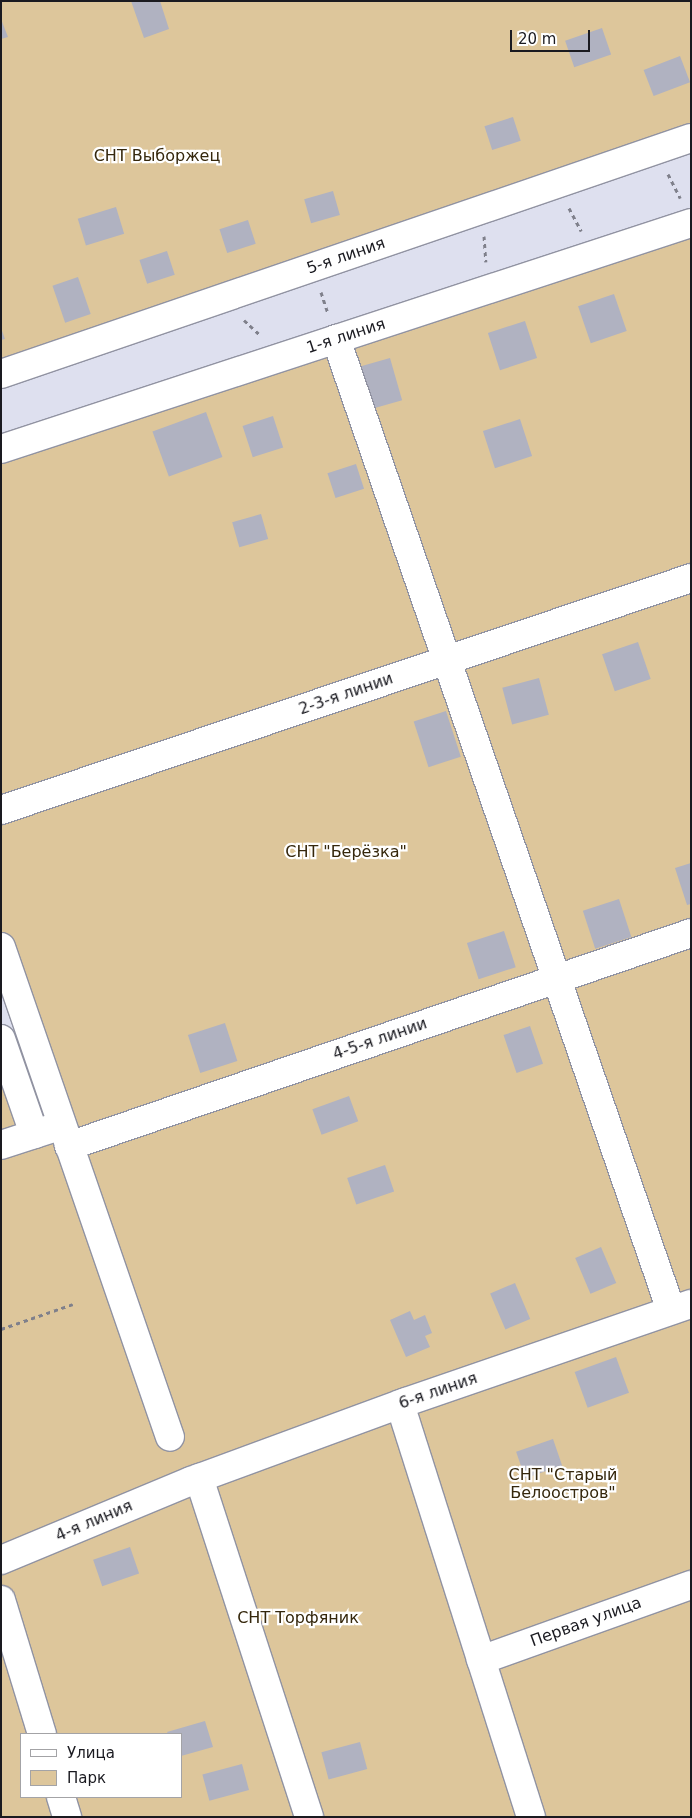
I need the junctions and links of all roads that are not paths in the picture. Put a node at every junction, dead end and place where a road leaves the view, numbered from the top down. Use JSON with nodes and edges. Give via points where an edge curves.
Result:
{"nodes":[{"id":1,"x":691,"y":138,"type":"edge"},
{"id":2,"x":687,"y":224,"type":"edge"},
{"id":3,"x":336,"y":339,"type":"junction"},
{"id":4,"x":1,"y":374,"type":"edge"},
{"id":5,"x":1,"y":449,"type":"edge"},
{"id":6,"x":691,"y":578,"type":"edge"},
{"id":7,"x":446,"y":660,"type":"junction"},
{"id":8,"x":1,"y":810,"type":"edge"},
{"id":9,"x":691,"y":933,"type":"edge"},
{"id":10,"x":1,"y":946,"type":"edge"},
{"id":11,"x":556,"y":979,"type":"junction"},
{"id":12,"x":1,"y":1039,"type":"edge"},
{"id":13,"x":34,"y":1134,"type":"junction"},
{"id":14,"x":65,"y":1136,"type":"junction"},
{"id":15,"x":1,"y":1145,"type":"edge"},
{"id":16,"x":684,"y":1309,"type":"edge"},
{"id":17,"x":400,"y":1404,"type":"junction"},
{"id":18,"x":170,"y":1437,"type":"dead end"},
{"id":19,"x":193,"y":1481,"type":"junction"},
{"id":20,"x":1,"y":1560,"type":"edge"},
{"id":21,"x":691,"y":1585,"type":"edge"},
{"id":22,"x":1,"y":1600,"type":"edge"},
{"id":23,"x":481,"y":1660,"type":"junction"},
{"id":24,"x":42,"y":1733,"type":"edge"},
{"id":25,"x":61,"y":1798,"type":"edge"},
{"id":26,"x":67,"y":1817,"type":"edge"},
{"id":27,"x":309,"y":1817,"type":"edge"},
{"id":28,"x":531,"y":1817,"type":"edge"}],
"edges":[{"from":1,"to":4,"type":"street","name":"5-я линия"},
{"from":2,"to":3,"type":"street","name":"1-я линия"},
{"from":3,"to":5,"type":"street","name":"1-я линия"},
{"from":3,"to":7,"type":"street"},
{"from":6,"to":7,"type":"street","name":"2-3-я линии"},
{"from":7,"to":8,"type":"street","name":"2-3-я линии"},
{"from":7,"to":11,"type":"street"},
{"from":9,"to":11,"type":"street","name":"4-5-я линии"},
{"from":10,"to":14,"type":"street"},
{"from":11,"to":14,"type":"street","name":"4-5-я линии"},
{"from":11,"to":16,"type":"street"},
{"from":12,"to":13,"type":"street"},
{"from":13,"to":14,"type":"street","name":"4-5-я линии"},
{"from":13,"to":15,"type":"street","name":"4-5-я линии"},
{"from":14,"to":18,"type":"street"},
{"from":16,"to":17,"type":"street","name":"6-я линия"},
{"from":17,"to":19,"type":"street","name":"6-я линия"},
{"from":17,"to":23,"type":"street"},
{"from":19,"to":20,"type":"street","name":"4-я линия"},
{"from":19,"to":27,"type":"street"},
{"from":21,"to":23,"type":"street","name":"Первая улица"},
{"from":22,"to":24,"type":"street"},
{"from":23,"to":28,"type":"street"},
{"from":25,"to":26,"type":"street"}]}
